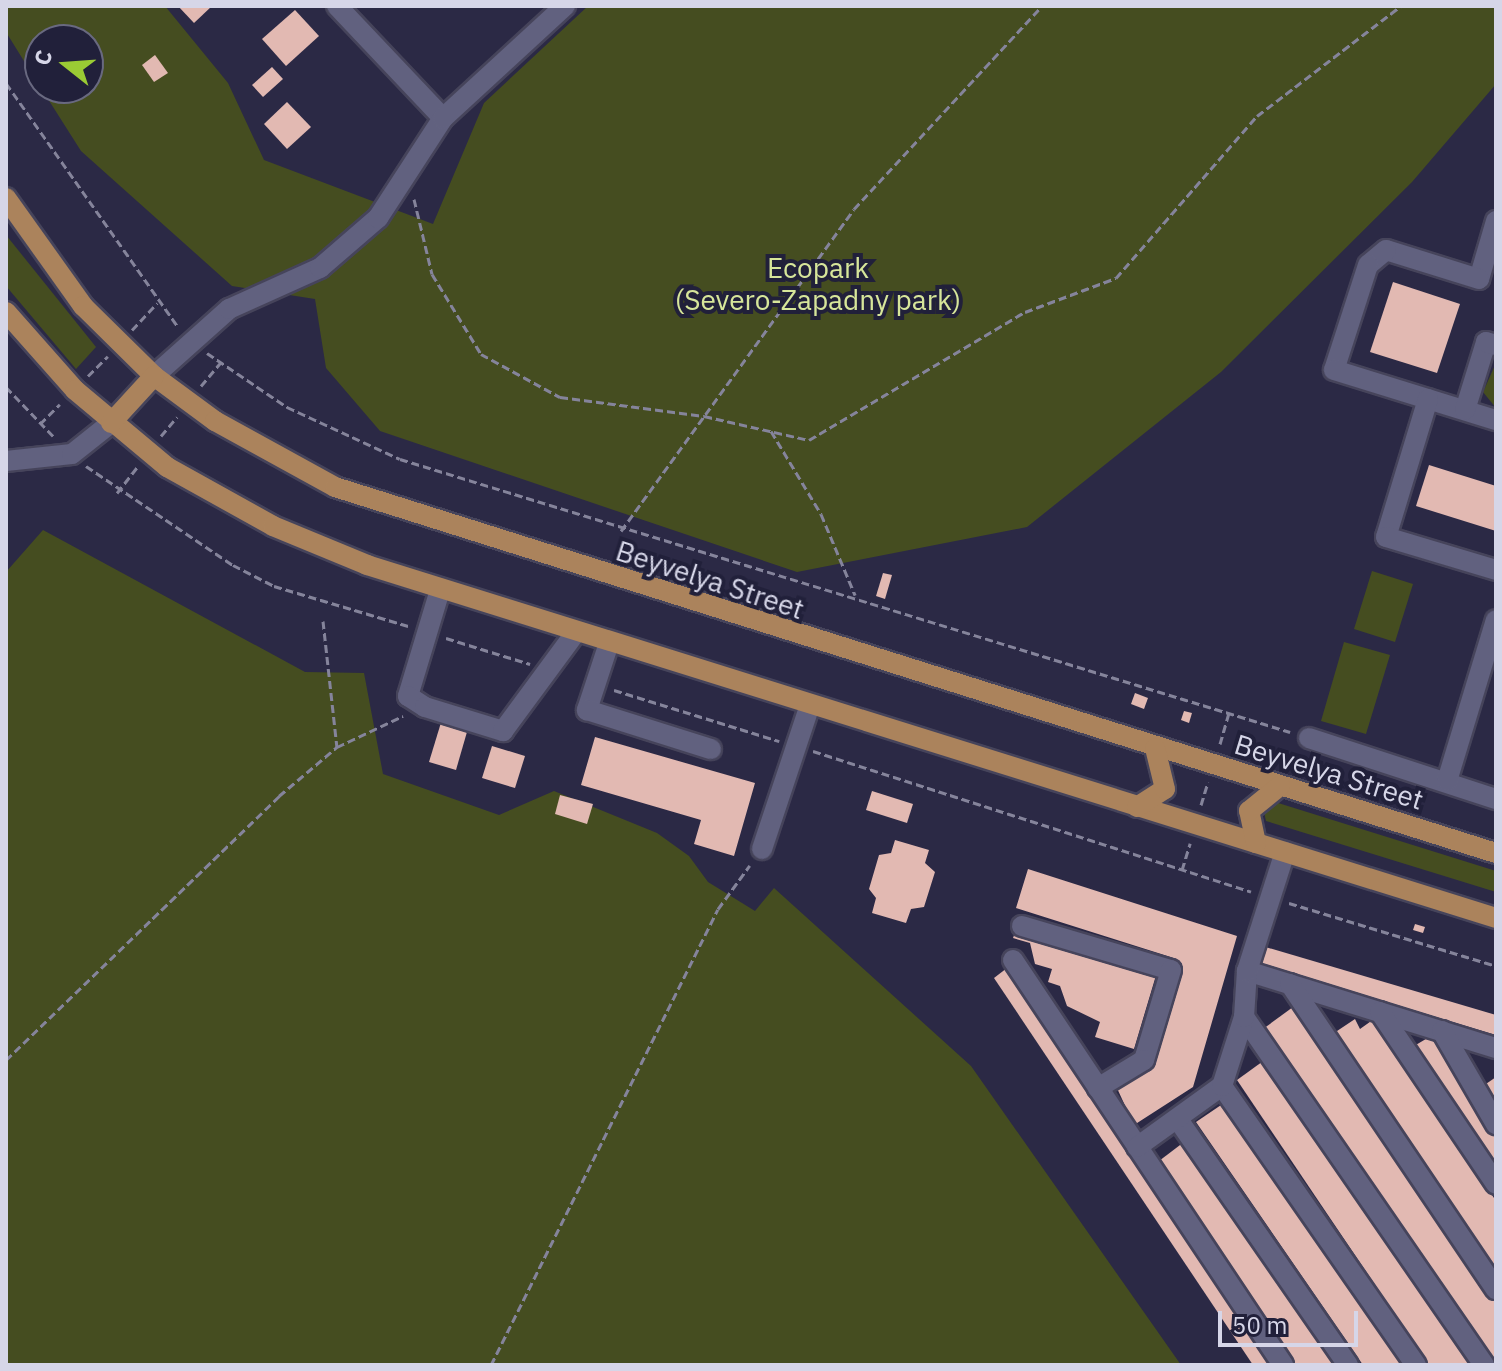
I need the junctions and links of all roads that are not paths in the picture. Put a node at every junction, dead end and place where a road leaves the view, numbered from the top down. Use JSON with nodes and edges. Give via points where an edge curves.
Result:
{"nodes":[{"id":1,"x":337,"y":6,"type":"edge"},
{"id":2,"x":565,"y":6,"type":"edge"},
{"id":3,"x":443,"y":118,"type":"junction"},
{"id":4,"x":6,"y":198,"type":"edge"},
{"id":5,"x":1496,"y":221,"type":"edge"},
{"id":6,"x":6,"y":312,"type":"edge"},
{"id":7,"x":1496,"y":345,"type":"edge"},
{"id":8,"x":154,"y":376,"type":"junction"},
{"id":9,"x":1428,"y":399,"type":"junction"},
{"id":10,"x":1465,"y":410,"type":"junction"},
{"id":11,"x":1496,"y":420,"type":"edge"},
{"id":12,"x":111,"y":423,"type":"junction"},
{"id":13,"x":6,"y":461,"type":"edge"},
{"id":14,"x":1496,"y":570,"type":"edge"},
{"id":15,"x":440,"y":590,"type":"junction"},
{"id":16,"x":1496,"y":620,"type":"edge"},
{"id":17,"x":576,"y":632,"type":"junction"},
{"id":18,"x":609,"y":643,"type":"junction"},
{"id":19,"x":810,"y":705,"type":"junction"},
{"id":20,"x":1309,"y":738,"type":"road end"},
{"id":21,"x":1155,"y":748,"type":"junction"},
{"id":22,"x":711,"y":749,"type":"dead end"},
{"id":23,"x":1447,"y":781,"type":"junction"},
{"id":24,"x":1280,"y":786,"type":"junction"},
{"id":25,"x":1496,"y":799,"type":"edge"},
{"id":26,"x":1137,"y":807,"type":"junction"},
{"id":27,"x":1256,"y":843,"type":"junction"},
{"id":28,"x":762,"y":849,"type":"road end"},
{"id":29,"x":1285,"y":852,"type":"junction"},
{"id":30,"x":1496,"y":853,"type":"edge"},
{"id":31,"x":1496,"y":918,"type":"edge"},
{"id":32,"x":1022,"y":926,"type":"dead end"},
{"id":33,"x":1013,"y":960,"type":"dead end"},
{"id":34,"x":1247,"y":971,"type":"junction"},
{"id":35,"x":1290,"y":984,"type":"junction"},
{"id":36,"x":1380,"y":1012,"type":"junction"},
{"id":37,"x":1244,"y":1017,"type":"junction"},
{"id":38,"x":1442,"y":1031,"type":"junction"},
{"id":39,"x":1496,"y":1048,"type":"edge"},
{"id":40,"x":1222,"y":1086,"type":"junction"},
{"id":41,"x":1098,"y":1088,"type":"junction"},
{"id":42,"x":1179,"y":1121,"type":"junction"},
{"id":43,"x":1496,"y":1124,"type":"edge"},
{"id":44,"x":1137,"y":1147,"type":"junction"},
{"id":45,"x":1496,"y":1184,"type":"edge"},
{"id":46,"x":1496,"y":1289,"type":"edge"},
{"id":47,"x":1283,"y":1365,"type":"edge"},
{"id":48,"x":1348,"y":1365,"type":"edge"},
{"id":49,"x":1416,"y":1365,"type":"edge"},
{"id":50,"x":1484,"y":1365,"type":"edge"}],
"edges":[{"from":1,"to":3,"type":"street"},
{"from":2,"to":3,"type":"street"},
{"from":3,"to":8,"type":"street","via":[[378,218],[320,268],[229,309]]},
{"from":4,"to":8,"type":"main road","name":"Beyvelya Street","via":[[119,344]]},
{"from":5,"to":9,"type":"street","via":[[1479,279],[1386,250],[1368,265],[1334,370]]},
{"from":6,"to":12,"type":"main road"},
{"from":7,"to":10,"type":"street","via":[[1486,342]]},
{"from":8,"to":12,"type":"main road"},
{"from":8,"to":21,"type":"main road","name":"Beyvelya Street","via":[[188,403],[335,487],[433,523]]},
{"from":9,"to":10,"type":"street"},
{"from":9,"to":14,"type":"street","via":[[1386,537]]},
{"from":10,"to":11,"type":"street"},
{"from":12,"to":13,"type":"street","via":[[72,454]]},
{"from":12,"to":15,"type":"main road","via":[[147,453],[273,526]]},
{"from":15,"to":17,"type":"main road"},
{"from":15,"to":17,"type":"street","via":[[408,696],[425,707],[503,731]]},
{"from":16,"to":23,"type":"street"},
{"from":17,"to":18,"type":"main road"},
{"from":18,"to":19,"type":"main road"},
{"from":18,"to":22,"type":"street","via":[[587,710]]},
{"from":19,"to":26,"type":"main road"},
{"from":19,"to":28,"type":"street"},
{"from":20,"to":23,"type":"street"},
{"from":21,"to":24,"type":"main road","name":"Beyvelya Street"},
{"from":21,"to":26,"type":"main road","via":[[1165,789]]},
{"from":23,"to":25,"type":"street"},
{"from":24,"to":27,"type":"main road","via":[[1249,811]]},
{"from":24,"to":30,"type":"main road","name":"Beyvelya Street"},
{"from":26,"to":27,"type":"main road"},
{"from":27,"to":29,"type":"main road"},
{"from":29,"to":31,"type":"main road"},
{"from":29,"to":34,"type":"street"},
{"from":32,"to":41,"type":"street","via":[[1171,970],[1144,1060]]},
{"from":33,"to":41,"type":"street"},
{"from":34,"to":35,"type":"street"},
{"from":34,"to":37,"type":"street"},
{"from":35,"to":36,"type":"street"},
{"from":35,"to":46,"type":"street"},
{"from":36,"to":38,"type":"street"},
{"from":36,"to":45,"type":"street"},
{"from":37,"to":40,"type":"street"},
{"from":37,"to":50,"type":"street"},
{"from":38,"to":39,"type":"street"},
{"from":38,"to":43,"type":"street"},
{"from":40,"to":42,"type":"street"},
{"from":40,"to":49,"type":"street"},
{"from":41,"to":44,"type":"street"},
{"from":42,"to":44,"type":"street"},
{"from":42,"to":48,"type":"street"},
{"from":44,"to":47,"type":"street"}]}
